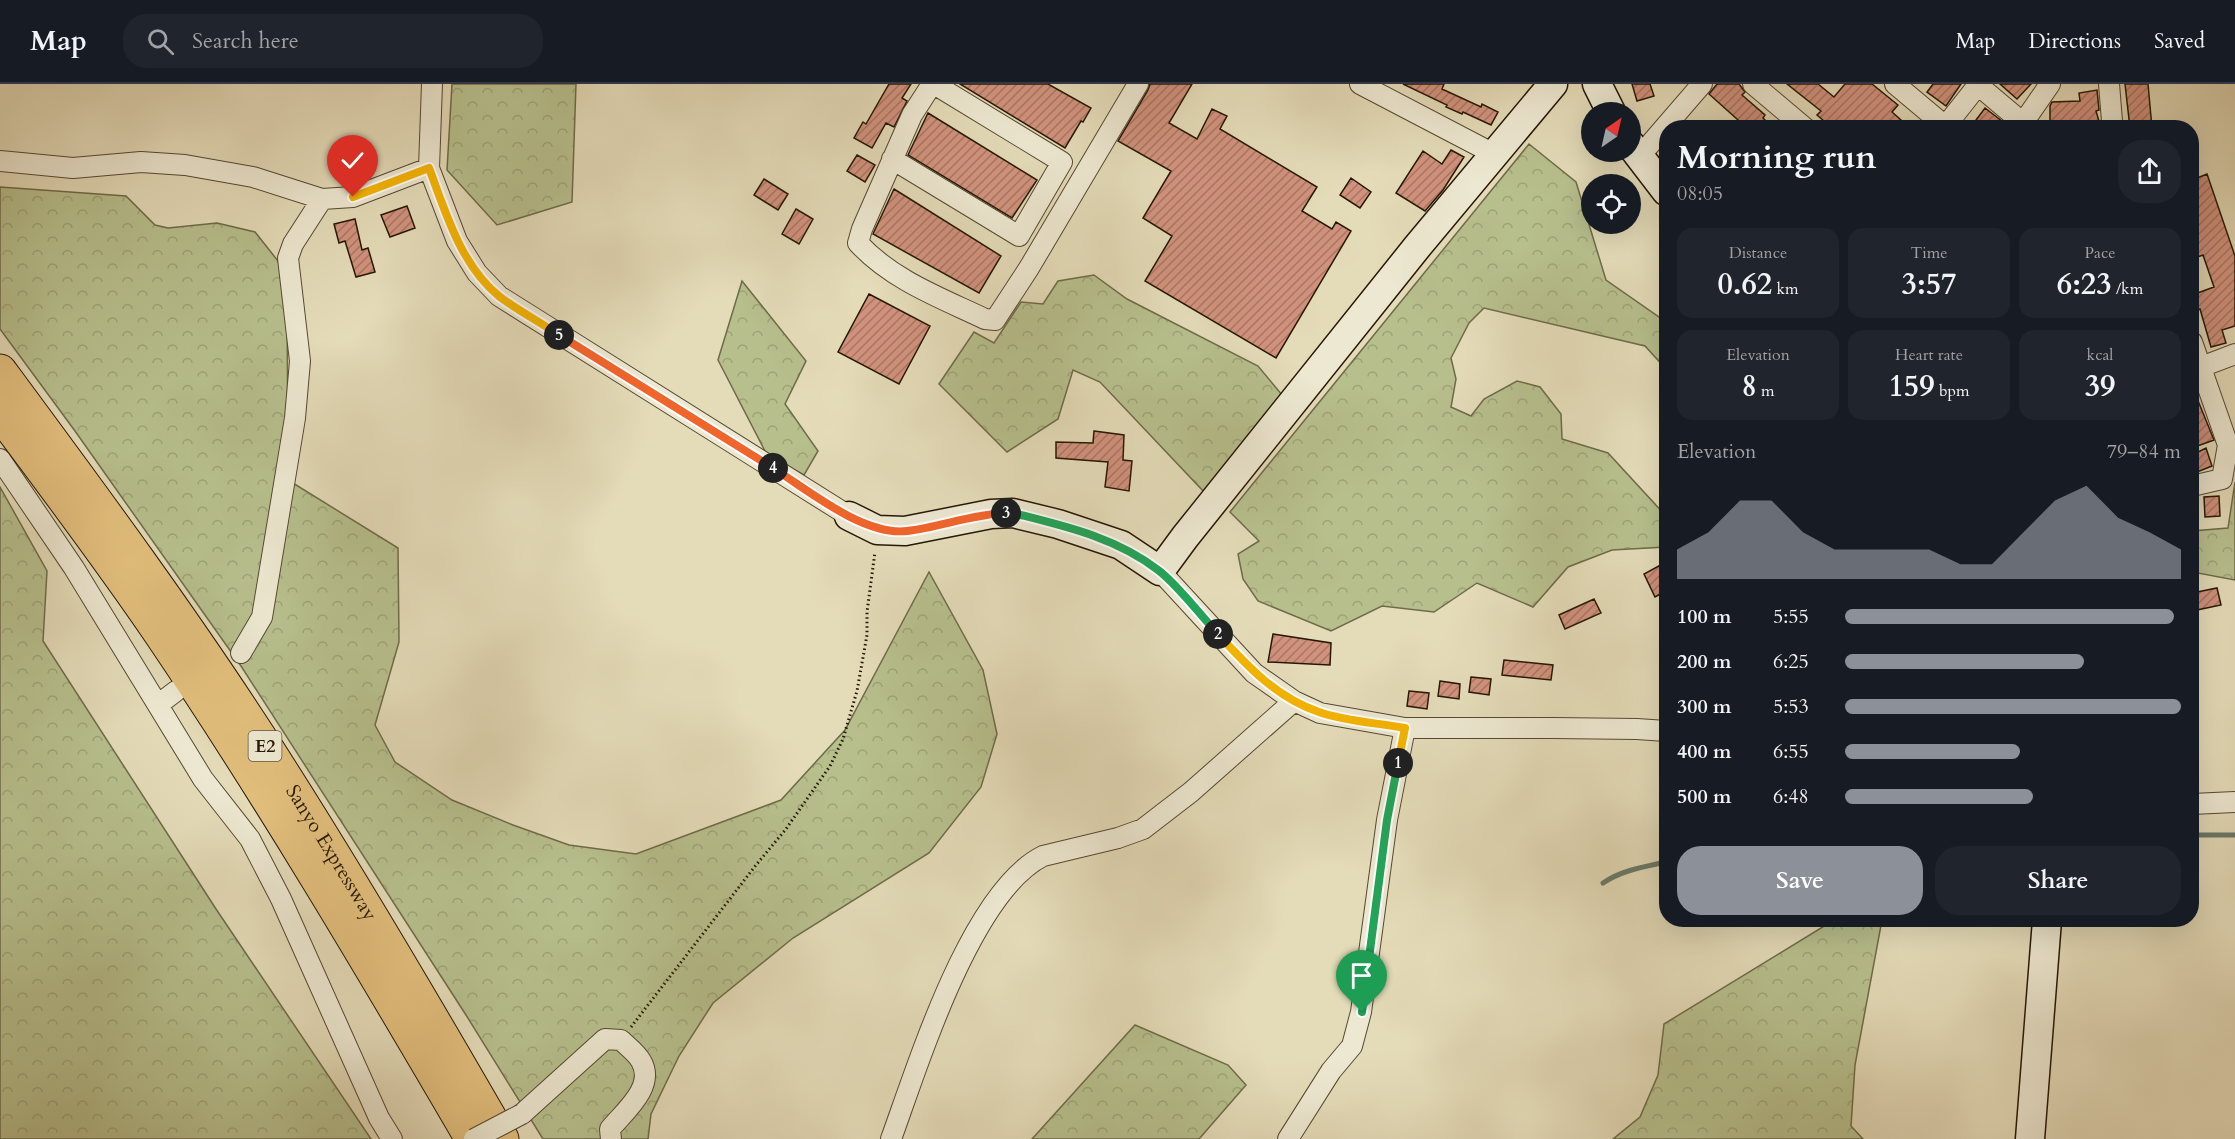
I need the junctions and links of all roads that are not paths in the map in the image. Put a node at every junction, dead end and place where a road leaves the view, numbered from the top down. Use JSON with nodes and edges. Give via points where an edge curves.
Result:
{"nodes":[{"id":1,"x":432,"y":84,"type":"edge"},
{"id":2,"x":933,"y":84,"type":"edge"},
{"id":3,"x":1138,"y":84,"type":"edge"},
{"id":4,"x":1360,"y":84,"type":"edge"},
{"id":5,"x":1553,"y":84,"type":"edge"},
{"id":6,"x":1597,"y":84,"type":"edge"},
{"id":7,"x":1702,"y":84,"type":"edge"},
{"id":8,"x":1753,"y":84,"type":"edge"},
{"id":9,"x":1895,"y":84,"type":"edge"},
{"id":10,"x":2050,"y":84,"type":"edge"},
{"id":11,"x":2109,"y":84,"type":"edge"},
{"id":12,"x":1606,"y":102,"type":"edge"},
{"id":13,"x":1666,"y":120,"type":"edge"},
{"id":14,"x":1796,"y":120,"type":"edge"},
{"id":15,"x":1937,"y":120,"type":"edge"},
{"id":16,"x":1950,"y":120,"type":"edge"},
{"id":17,"x":2017,"y":120,"type":"edge"},
{"id":18,"x":2026,"y":120,"type":"edge"},
{"id":19,"x":2112,"y":120,"type":"edge"},
{"id":20,"x":1659,"y":127,"type":"edge"},
{"id":21,"x":1641,"y":145,"type":"edge"},
{"id":22,"x":1494,"y":154,"type":"junction"},
{"id":23,"x":892,"y":159,"type":"junction"},
{"id":24,"x":1641,"y":159,"type":"edge"},
{"id":25,"x":0,"y":160,"type":"edge"},
{"id":26,"x":429,"y":168,"type":"junction"},
{"id":27,"x":1659,"y":182,"type":"edge"},
{"id":28,"x":322,"y":199,"type":"junction"},
{"id":29,"x":2235,"y":354,"type":"edge"},
{"id":30,"x":2199,"y":361,"type":"edge"},
{"id":31,"x":2201,"y":367,"type":"junction"},
{"id":32,"x":0,"y":371,"type":"edge"},
{"id":33,"x":0,"y":412,"type":"edge"},
{"id":34,"x":0,"y":459,"type":"edge"},
{"id":35,"x":2199,"y":484,"type":"edge"},
{"id":36,"x":849,"y":516,"type":"joint"},
{"id":37,"x":1160,"y":571,"type":"junction"},
{"id":38,"x":242,"y":653,"type":"dead end"},
{"id":39,"x":176,"y":691,"type":"dead end"},
{"id":40,"x":1294,"y":701,"type":"junction"},
{"id":41,"x":159,"y":704,"type":"junction"},
{"id":42,"x":1405,"y":728,"type":"junction"},
{"id":43,"x":1659,"y":731,"type":"edge"},
{"id":44,"x":2235,"y":802,"type":"edge"},
{"id":45,"x":2199,"y":804,"type":"edge"},
{"id":46,"x":2046,"y":927,"type":"edge"},
{"id":47,"x":392,"y":1139,"type":"edge"},
{"id":48,"x":473,"y":1139,"type":"edge"},
{"id":49,"x":501,"y":1139,"type":"edge"},
{"id":50,"x":610,"y":1139,"type":"edge"},
{"id":51,"x":891,"y":1139,"type":"edge"},
{"id":52,"x":1288,"y":1139,"type":"edge"},
{"id":53,"x":2030,"y":1139,"type":"edge"}],
"edges":[{"from":1,"to":26,"type":"street"},
{"from":2,"to":23,"type":"street","via":[[912,115]]},
{"from":2,"to":23,"type":"street","via":[[1062,162],[1019,236]]},
{"from":3,"to":23,"type":"street","via":[[995,320],[985,319],[906,280],[873,259],[858,243]]},
{"from":4,"to":22,"type":"street"},
{"from":5,"to":22,"type":"street"},
{"from":6,"to":12,"type":"street"},
{"from":7,"to":13,"type":"street"},
{"from":8,"to":14,"type":"street"},
{"from":9,"to":15,"type":"street"},
{"from":10,"to":18,"type":"street"},
{"from":11,"to":19,"type":"street"},
{"from":16,"to":17,"type":"street","via":[[1978,85]]},
{"from":20,"to":21,"type":"street"},
{"from":22,"to":37,"type":"street"},
{"from":24,"to":27,"type":"street"},
{"from":25,"to":28,"type":"street","via":[[73,168],[141,162],[185,165],[253,177]]},
{"from":26,"to":28,"type":"street","via":[[353,197]]},
{"from":26,"to":36,"type":"street","via":[[457,240],[477,273],[499,296]]},
{"from":28,"to":38,"type":"street","via":[[288,258],[300,361],[296,418],[262,617]]},
{"from":29,"to":31,"type":"street"},
{"from":30,"to":31,"type":"street"},
{"from":31,"to":35,"type":"street","via":[[2228,445],[2222,479]]},
{"from":32,"to":49,"type":"highway","name":"Sanyo Expressway","number":"E2","via":[[179,618],[265,746],[402,964]]},
{"from":33,"to":48,"type":"highway","name":"Sanyo Expressway","number":"E2","via":[[159,633],[244,761]]},
{"from":34,"to":41,"type":"street"},
{"from":36,"to":37,"type":"street","via":[[878,530],[905,531],[1013,513],[1121,545]]},
{"from":37,"to":40,"type":"street","via":[[1254,673]]},
{"from":39,"to":41,"type":"street"},
{"from":40,"to":42,"type":"street","via":[[1320,713]]},
{"from":40,"to":51,"type":"street","via":[[1143,829],[1043,856],[1003,890],[974,933],[932,1027]]},
{"from":41,"to":47,"type":"street","via":[[203,779],[250,839]]},
{"from":42,"to":43,"type":"street"},
{"from":42,"to":52,"type":"street","via":[[1387,820],[1362,1012],[1352,1046],[1331,1071]]},
{"from":44,"to":45,"type":"street"},
{"from":46,"to":53,"type":"street"},
{"from":48,"to":50,"type":"street","bridge":true,"via":[[522,1114],[604,1039],[621,1040],[641,1060],[645,1075],[642,1090],[610,1129]]}]}
